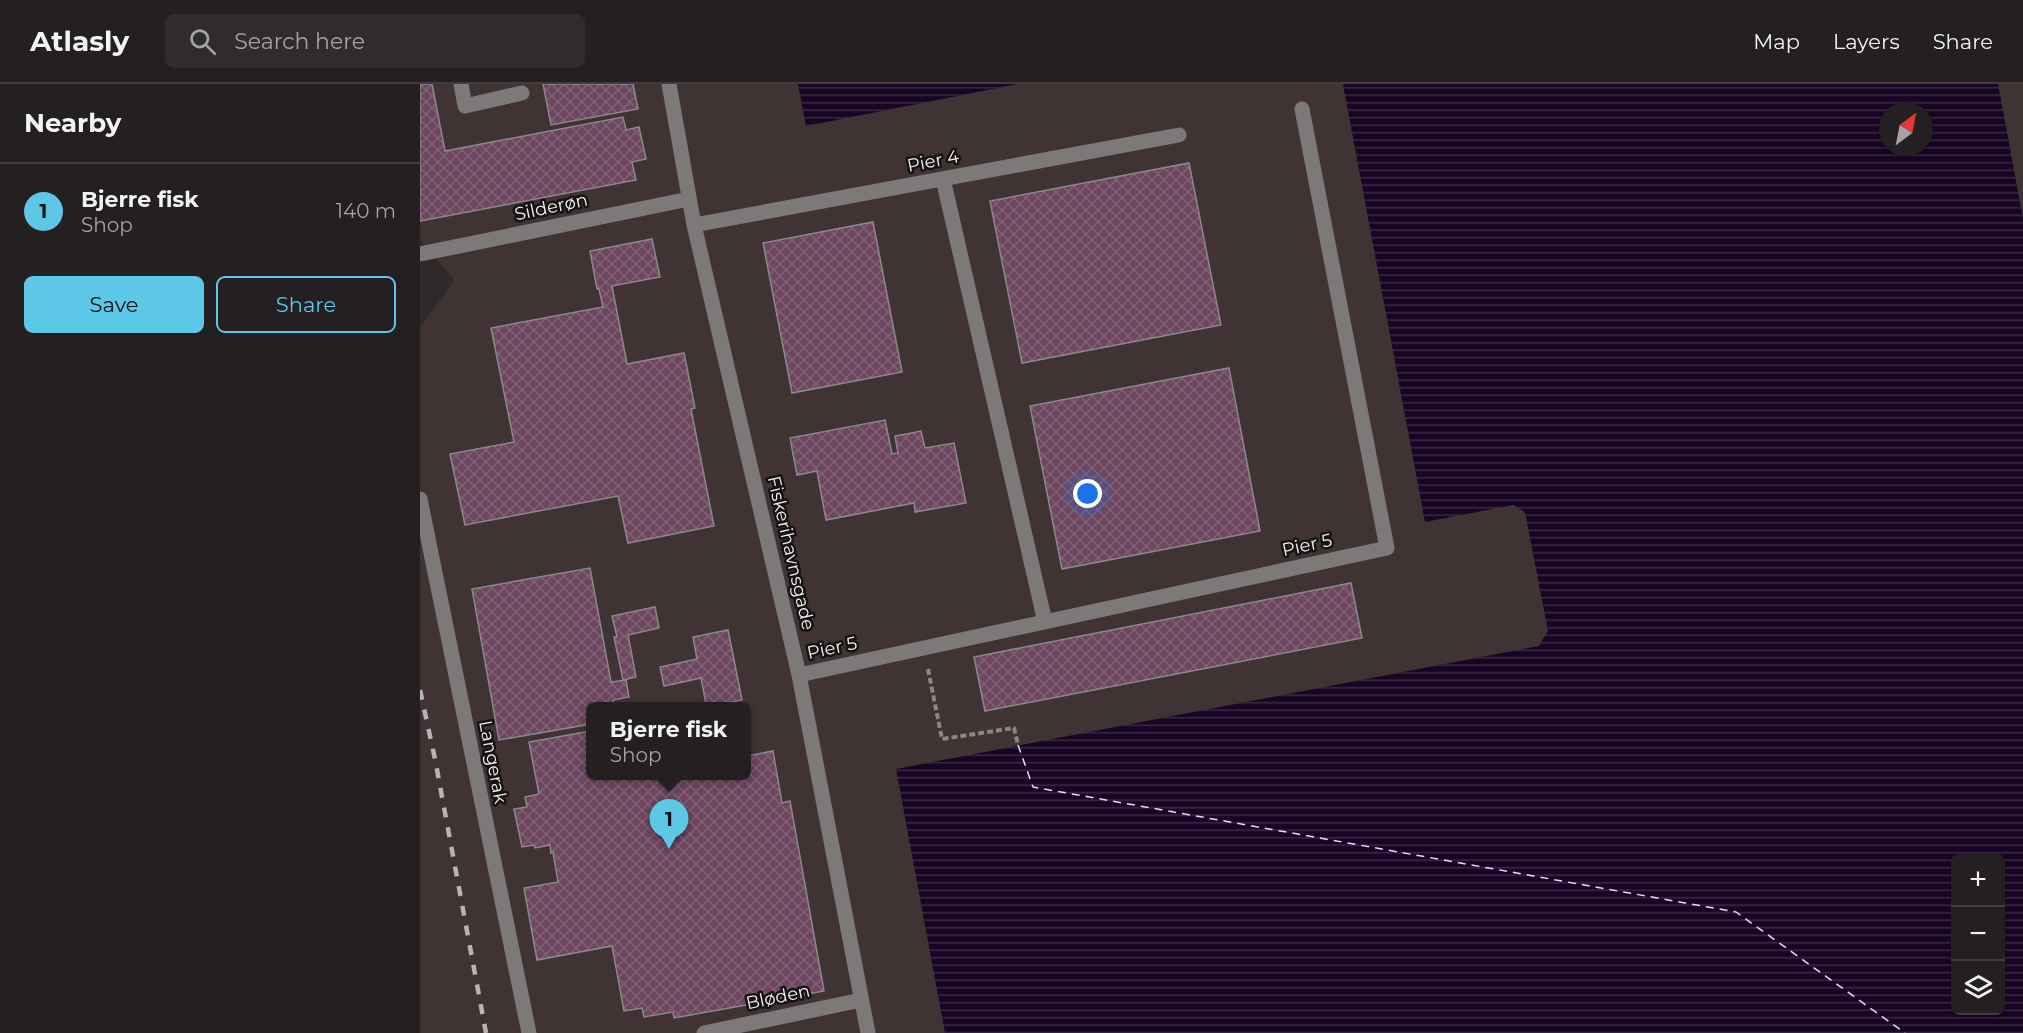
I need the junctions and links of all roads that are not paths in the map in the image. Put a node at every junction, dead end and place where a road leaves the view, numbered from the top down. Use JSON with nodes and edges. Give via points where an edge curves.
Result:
{"nodes":[{"id":1,"x":460,"y":84,"type":"edge"},
{"id":2,"x":669,"y":84,"type":"edge"},
{"id":3,"x":522,"y":93,"type":"dead end"},
{"id":4,"x":1302,"y":109,"type":"dead end"},
{"id":5,"x":1179,"y":135,"type":"dead end"},
{"id":6,"x":943,"y":179,"type":"junction"},
{"id":7,"x":689,"y":199,"type":"junction"},
{"id":8,"x":694,"y":225,"type":"junction"},
{"id":9,"x":420,"y":254,"type":"edge"},
{"id":10,"x":420,"y":499,"type":"edge"},
{"id":11,"x":1045,"y":622,"type":"junction"},
{"id":12,"x":799,"y":675,"type":"junction"},
{"id":13,"x":861,"y":1000,"type":"junction"},
{"id":14,"x":529,"y":1033,"type":"edge"},
{"id":15,"x":704,"y":1033,"type":"edge"},
{"id":16,"x":868,"y":1033,"type":"edge"}],
"edges":[{"from":1,"to":3,"type":"street","via":[[465,106]]},
{"from":2,"to":7,"type":"street","name":"Fiskerihavnsgade"},
{"from":4,"to":11,"type":"street","name":"Pier 5","via":[[1387,548]]},
{"from":5,"to":6,"type":"street","name":"Pier 4"},
{"from":6,"to":8,"type":"street","name":"Pier 4"},
{"from":6,"to":11,"type":"street"},
{"from":7,"to":8,"type":"street","name":"Fiskerihavnsgade"},
{"from":7,"to":9,"type":"street","name":"Silderøn"},
{"from":8,"to":12,"type":"street","name":"Fiskerihavnsgade"},
{"from":10,"to":14,"type":"street","name":"Langerak"},
{"from":11,"to":12,"type":"street","name":"Pier 5"},
{"from":12,"to":13,"type":"street","name":"Fiskerihavnsgade"},
{"from":13,"to":15,"type":"street","name":"Bløden"},
{"from":13,"to":16,"type":"street","name":"Fiskerihavnsgade"}]}
